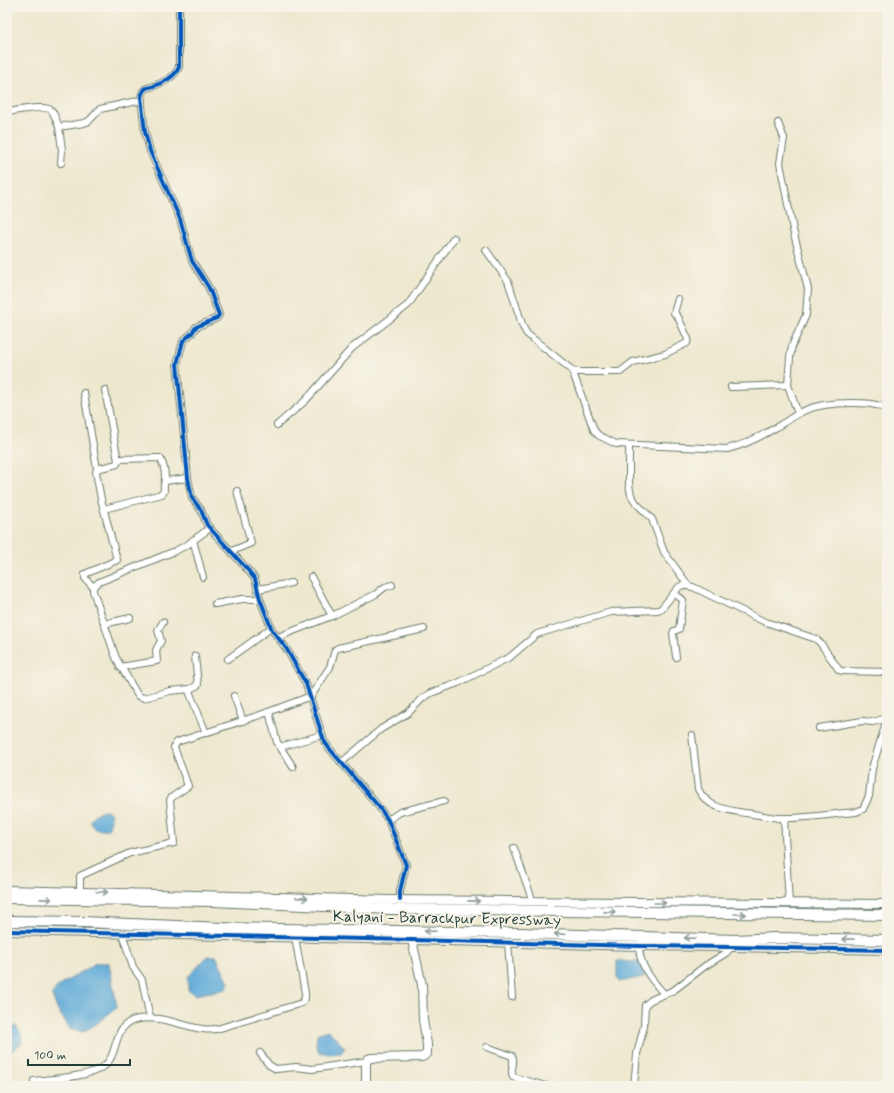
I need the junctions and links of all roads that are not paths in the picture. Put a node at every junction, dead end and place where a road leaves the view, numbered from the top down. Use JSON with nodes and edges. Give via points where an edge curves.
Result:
{"nodes":[{"id":1,"x":179,"y":7,"type":"edge"},
{"id":2,"x":142,"y":100,"type":"junction"},
{"id":3,"x":7,"y":112,"type":"edge"},
{"id":4,"x":778,"y":123,"type":"dead end"},
{"id":5,"x":59,"y":127,"type":"junction"},
{"id":6,"x":61,"y":163,"type":"dead end"},
{"id":7,"x":454,"y":238,"type":"dead end"},
{"id":8,"x":486,"y":250,"type":"dead end"},
{"id":9,"x":678,"y":299,"type":"dead end"},
{"id":10,"x":573,"y":372,"type":"junction"},
{"id":11,"x":788,"y":385,"type":"junction"},
{"id":12,"x":731,"y":387,"type":"dead end"},
{"id":13,"x":105,"y":390,"type":"dead end"},
{"id":14,"x":84,"y":393,"type":"dead end"},
{"id":15,"x":887,"y":409,"type":"edge"},
{"id":16,"x":798,"y":414,"type":"junction"},
{"id":17,"x":277,"y":425,"type":"dead end"},
{"id":18,"x":629,"y":445,"type":"junction"},
{"id":19,"x":118,"y":459,"type":"junction"},
{"id":20,"x":97,"y":469,"type":"junction"},
{"id":21,"x":188,"y":478,"type":"junction"},
{"id":22,"x":164,"y":481,"type":"junction"},
{"id":23,"x":237,"y":491,"type":"dead end"},
{"id":24,"x":104,"y":509,"type":"junction"},
{"id":25,"x":210,"y":528,"type":"junction"},
{"id":26,"x":193,"y":540,"type":"junction"},
{"id":27,"x":232,"y":551,"type":"junction"},
{"id":28,"x":203,"y":577,"type":"dead end"},
{"id":29,"x":311,"y":577,"type":"dead end"},
{"id":30,"x":291,"y":583,"type":"dead end"},
{"id":31,"x":392,"y":585,"type":"dead end"},
{"id":32,"x":688,"y":585,"type":"junction"},
{"id":33,"x":93,"y":587,"type":"junction"},
{"id":34,"x":258,"y":590,"type":"junction"},
{"id":35,"x":674,"y":593,"type":"junction"},
{"id":36,"x":260,"y":600,"type":"junction"},
{"id":37,"x":215,"y":604,"type":"dead end"},
{"id":38,"x":332,"y":616,"type":"junction"},
{"id":39,"x":130,"y":618,"type":"dead end"},
{"id":40,"x":163,"y":622,"type":"dead end"},
{"id":41,"x":104,"y":624,"type":"junction"},
{"id":42,"x":271,"y":628,"type":"junction"},
{"id":43,"x":424,"y":629,"type":"dead end"},
{"id":44,"x":278,"y":637,"type":"junction"},
{"id":45,"x":195,"y":656,"type":"dead end"},
{"id":46,"x":676,"y":657,"type":"dead end"},
{"id":47,"x":228,"y":659,"type":"dead end"},
{"id":48,"x":120,"y":667,"type":"junction"},
{"id":49,"x":887,"y":672,"type":"edge"},
{"id":50,"x":190,"y":689,"type":"junction"},
{"id":51,"x":234,"y":696,"type":"dead end"},
{"id":52,"x":311,"y":696,"type":"junction"},
{"id":53,"x":269,"y":712,"type":"junction"},
{"id":54,"x":887,"y":719,"type":"edge"},
{"id":55,"x":243,"y":720,"type":"junction"},
{"id":56,"x":819,"y":728,"type":"dead end"},
{"id":57,"x":206,"y":733,"type":"junction"},
{"id":58,"x":322,"y":735,"type":"junction"},
{"id":59,"x":692,"y":735,"type":"dead end"},
{"id":60,"x":280,"y":747,"type":"junction"},
{"id":61,"x":340,"y":762,"type":"junction"},
{"id":62,"x":293,"y":767,"type":"dead end"},
{"id":63,"x":444,"y":801,"type":"dead end"},
{"id":64,"x":784,"y":818,"type":"junction"},
{"id":65,"x":388,"y":820,"type":"junction"},
{"id":66,"x":514,"y":848,"type":"dead end"},
{"id":67,"x":7,"y":890,"type":"edge"},
{"id":68,"x":80,"y":892,"type":"junction"},
{"id":69,"x":7,"y":898,"type":"edge"},
{"id":70,"x":400,"y":900,"type":"junction"},
{"id":71,"x":533,"y":902,"type":"junction"},
{"id":72,"x":788,"y":904,"type":"junction"},
{"id":73,"x":887,"y":904,"type":"edge"},
{"id":74,"x":887,"y":915,"type":"edge"},
{"id":75,"x":7,"y":921,"type":"edge"},
{"id":76,"x":7,"y":931,"type":"edge"},
{"id":77,"x":122,"y":933,"type":"junction"},
{"id":78,"x":295,"y":937,"type":"junction"},
{"id":79,"x":412,"y":940,"type":"junction"},
{"id":80,"x":887,"y":940,"type":"edge"},
{"id":81,"x":508,"y":942,"type":"junction"},
{"id":82,"x":639,"y":946,"type":"junction"},
{"id":83,"x":731,"y":947,"type":"junction"},
{"id":84,"x":887,"y":950,"type":"edge"},
{"id":85,"x":664,"y":994,"type":"junction"},
{"id":86,"x":512,"y":997,"type":"dead end"},
{"id":87,"x":150,"y":1018,"type":"junction"},
{"id":88,"x":487,"y":1047,"type":"dead end"},
{"id":89,"x":260,"y":1053,"type":"dead end"},
{"id":90,"x":367,"y":1061,"type":"junction"},
{"id":91,"x":34,"y":1081,"type":"dead end"},
{"id":92,"x":366,"y":1086,"type":"edge"},
{"id":93,"x":546,"y":1086,"type":"edge"},
{"id":94,"x":634,"y":1086,"type":"edge"}],
"edges":[{"from":1,"to":2,"type":"street","via":[[179,67],[176,74],[160,84],[146,88]]},
{"from":2,"to":5,"type":"street","via":[[100,110],[84,123]]},
{"from":2,"to":21,"type":"street","via":[[150,151],[180,219],[192,261],[209,288],[219,315],[196,327],[183,341],[177,364]]},
{"from":3,"to":5,"type":"street","via":[[33,108],[49,109]]},
{"from":4,"to":11,"type":"street","via":[[784,138],[780,163],[808,289],[806,315],[791,350]]},
{"from":5,"to":6,"type":"street"},
{"from":7,"to":17,"type":"street","via":[[408,304],[352,348],[306,400]]},
{"from":8,"to":10,"type":"street","via":[[508,281],[526,334]]},
{"from":9,"to":10,"type":"street","via":[[674,313],[678,316],[687,343],[665,354],[633,362],[620,372]]},
{"from":10,"to":18,"type":"street","via":[[596,433],[610,442]]},
{"from":11,"to":12,"type":"street"},
{"from":11,"to":16,"type":"street"},
{"from":13,"to":19,"type":"street"},
{"from":14,"to":20,"type":"street"},
{"from":15,"to":16,"type":"street","via":[[874,404],[842,403],[811,408]]},
{"from":16,"to":18,"type":"street","via":[[733,448],[720,450]]},
{"from":18,"to":32,"type":"street","via":[[631,495],[652,519],[664,552]]},
{"from":19,"to":20,"type":"street","via":[[117,464]]},
{"from":19,"to":22,"type":"street","via":[[160,458]]},
{"from":20,"to":24,"type":"street"},
{"from":21,"to":22,"type":"street"},
{"from":21,"to":25,"type":"street","via":[[192,498]]},
{"from":22,"to":24,"type":"street","via":[[162,494]]},
{"from":23,"to":27,"type":"street","via":[[251,543]]},
{"from":24,"to":33,"type":"street","via":[[117,560],[86,572],[84,576]]},
{"from":25,"to":26,"type":"street"},
{"from":25,"to":27,"type":"street"},
{"from":26,"to":28,"type":"street"},
{"from":26,"to":33,"type":"street","via":[[175,551],[99,582]]},
{"from":27,"to":34,"type":"street","via":[[252,574]]},
{"from":29,"to":38,"type":"street"},
{"from":30,"to":34,"type":"street"},
{"from":31,"to":38,"type":"street"},
{"from":32,"to":35,"type":"street","via":[[679,587]]},
{"from":32,"to":49,"type":"street","via":[[763,622],[816,639],[839,670]]},
{"from":33,"to":41,"type":"street"},
{"from":34,"to":36,"type":"street"},
{"from":35,"to":46,"type":"street","via":[[684,600],[679,629],[673,633]]},
{"from":35,"to":61,"type":"street","via":[[655,611],[611,612],[537,634],[510,657],[427,696],[412,710],[380,729]]},
{"from":36,"to":37,"type":"street","via":[[242,599]]},
{"from":36,"to":42,"type":"street"},
{"from":38,"to":44,"type":"street"},
{"from":39,"to":41,"type":"street"},
{"from":40,"to":48,"type":"street","via":[[158,630],[161,641],[156,650],[157,661]]},
{"from":41,"to":48,"type":"street"},
{"from":42,"to":44,"type":"street"},
{"from":42,"to":47,"type":"street"},
{"from":43,"to":52,"type":"street","via":[[336,649],[330,666]]},
{"from":44,"to":52,"type":"street","via":[[298,668]]},
{"from":45,"to":50,"type":"street","via":[[198,685]]},
{"from":48,"to":50,"type":"street","via":[[135,694],[140,698]]},
{"from":50,"to":57,"type":"street"},
{"from":51,"to":55,"type":"street"},
{"from":52,"to":53,"type":"street"},
{"from":52,"to":58,"type":"street"},
{"from":53,"to":55,"type":"street"},
{"from":53,"to":60,"type":"street"},
{"from":54,"to":56,"type":"street"},
{"from":54,"to":64,"type":"street","via":[[872,768],[869,796],[863,809],[856,812]]},
{"from":55,"to":57,"type":"street"},
{"from":57,"to":68,"type":"street","via":[[176,742],[174,745],[188,786],[170,799],[174,843],[130,853],[80,876]]},
{"from":58,"to":60,"type":"street"},
{"from":58,"to":61,"type":"street"},
{"from":59,"to":64,"type":"street","via":[[696,783],[701,795],[710,804],[722,809]]},
{"from":60,"to":62,"type":"street"},
{"from":61,"to":65,"type":"street"},
{"from":63,"to":65,"type":"street","via":[[400,812]]},
{"from":64,"to":72,"type":"street"},
{"from":65,"to":70,"type":"street","via":[[406,865]]},
{"from":66,"to":71,"type":"street"},
{"from":67,"to":68,"type":"street"},
{"from":68,"to":70,"type":"street","one_way":true},
{"from":69,"to":74,"type":"highway","name":"Kalyani - Barrackpur Expressway","one_way":true,"via":[[213,901],[391,909]]},
{"from":70,"to":71,"type":"street","one_way":true},
{"from":71,"to":72,"type":"street","one_way":true},
{"from":72,"to":73,"type":"street"},
{"from":80,"to":75,"type":"highway","name":"Kalyani - Barrackpur Expressway","one_way":true,"via":[[736,940]]},
{"from":76,"to":77,"type":"street"},
{"from":77,"to":78,"type":"street"},
{"from":77,"to":87,"type":"street","via":[[133,967],[142,980]]},
{"from":78,"to":79,"type":"street"},
{"from":78,"to":87,"type":"street","via":[[306,993],[302,1003],[217,1029],[203,1029]]},
{"from":79,"to":81,"type":"street"},
{"from":79,"to":90,"type":"street","via":[[422,985],[427,1054],[422,1057],[371,1058]]},
{"from":81,"to":82,"type":"street"},
{"from":81,"to":86,"type":"street"},
{"from":82,"to":83,"type":"street"},
{"from":82,"to":85,"type":"street","via":[[646,972]]},
{"from":83,"to":84,"type":"street"},
{"from":83,"to":85,"type":"street","via":[[726,954],[705,966],[674,990]]},
{"from":85,"to":94,"type":"street","via":[[646,1005]]},
{"from":87,"to":91,"type":"street","via":[[128,1022],[117,1038],[109,1061],[96,1071]]},
{"from":88,"to":93,"type":"street","via":[[513,1057],[513,1077]]},
{"from":89,"to":90,"type":"street","via":[[276,1069],[312,1069]]},
{"from":90,"to":92,"type":"street"}]}
